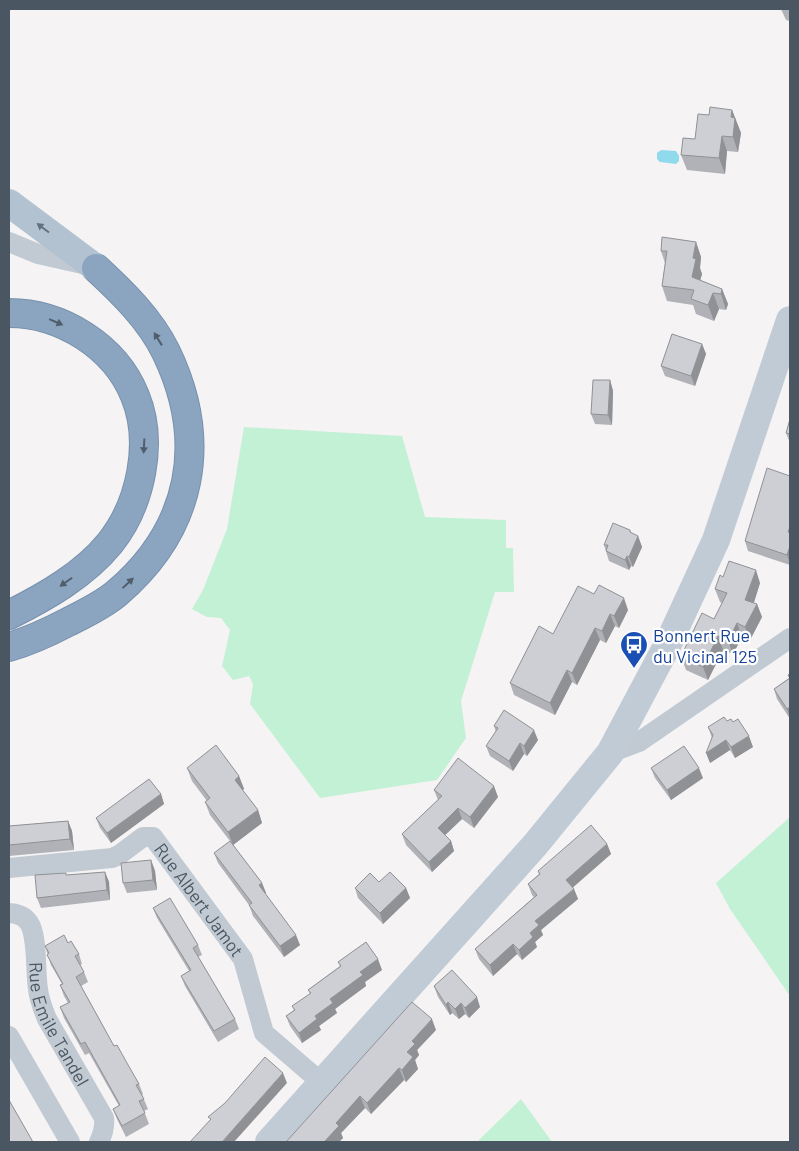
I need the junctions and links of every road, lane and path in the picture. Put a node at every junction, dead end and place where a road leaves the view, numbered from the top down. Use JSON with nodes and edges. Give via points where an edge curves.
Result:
{"nodes":[{"id":1,"x":9,"y":203,"type":"edge"},
{"id":2,"x":9,"y":242,"type":"edge"},
{"id":3,"x":96,"y":268,"type":"junction"},
{"id":4,"x":9,"y":313,"type":"edge"},
{"id":5,"x":790,"y":320,"type":"edge"},
{"id":6,"x":9,"y":615,"type":"edge"},
{"id":7,"x":790,"y":638,"type":"edge"},
{"id":8,"x":9,"y":647,"type":"edge"},
{"id":9,"x":610,"y":753,"type":"junction"},
{"id":10,"x":9,"y":868,"type":"edge"},
{"id":11,"x":9,"y":913,"type":"edge"},
{"id":12,"x":9,"y":1036,"type":"edge"},
{"id":13,"x":322,"y":1084,"type":"junction"},
{"id":14,"x":70,"y":1142,"type":"edge"},
{"id":15,"x":99,"y":1142,"type":"edge"},
{"id":16,"x":269,"y":1142,"type":"edge"}],
"edges":[{"from":3,"to":1,"type":"main road","one_way":true},
{"from":2,"to":3,"type":"street","via":[[38,254]]},
{"from":8,"to":3,"type":"highway","one_way":true,"via":[[51,631],[115,594],[152,557],[167,536],[186,487],[190,437],[179,383],[165,350],[146,321]]},
{"from":4,"to":6,"type":"highway","one_way":true,"via":[[51,319],[84,335],[107,354],[135,396],[144,439],[135,494],[110,542],[90,564],[69,580]]},
{"from":5,"to":9,"type":"street","via":[[716,540],[668,644]]},
{"from":7,"to":9,"type":"street","via":[[639,742]]},
{"from":9,"to":13,"type":"street","via":[[535,845]]},
{"from":10,"to":13,"type":"street","name":"Rue Albert Jamot","via":[[112,858],[143,837],[153,837],[243,959],[264,1033]]},
{"from":11,"to":15,"type":"street","name":"Rue Emile Tandel","via":[[20,914],[29,922],[41,1004],[104,1118],[104,1133]]},
{"from":12,"to":14,"type":"street"},
{"from":13,"to":16,"type":"street"}]}
